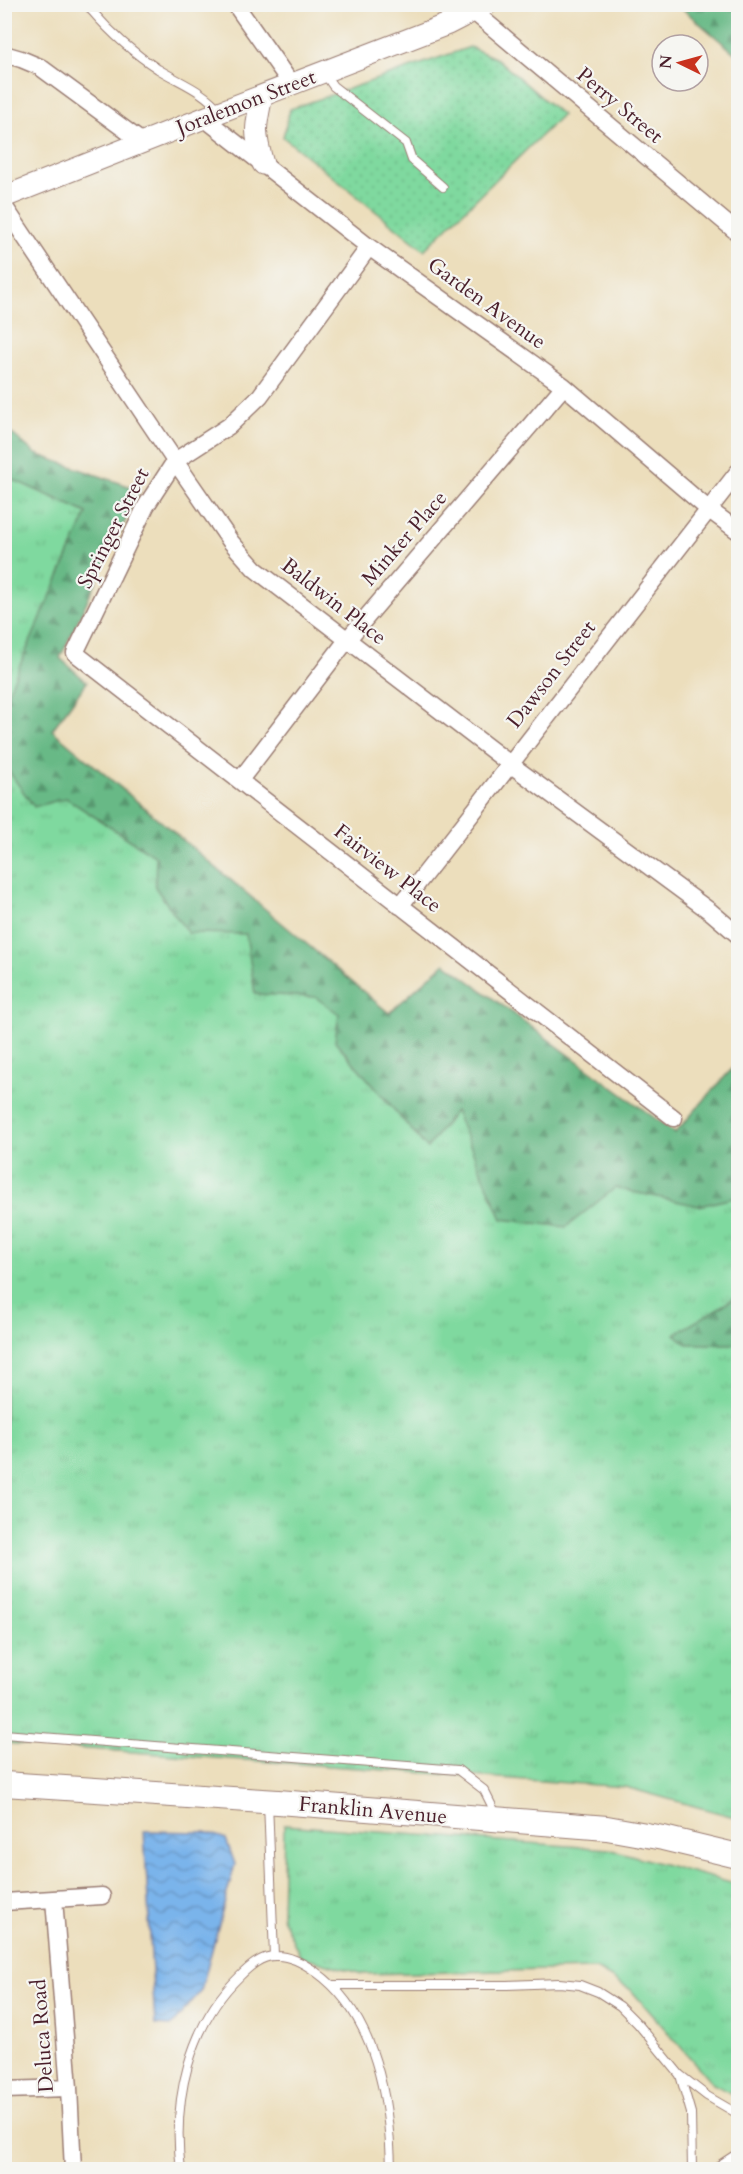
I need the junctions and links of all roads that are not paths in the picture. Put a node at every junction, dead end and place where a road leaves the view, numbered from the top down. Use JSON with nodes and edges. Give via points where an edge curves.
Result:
{"nodes":[{"id":1,"x":235,"y":4,"type":"edge"},
{"id":2,"x":480,"y":8,"type":"edge"},
{"id":3,"x":91,"y":10,"type":"dead end"},
{"id":4,"x":4,"y":54,"type":"edge"},
{"id":5,"x":324,"y":72,"type":"junction"},
{"id":6,"x":292,"y":85,"type":"junction"},
{"id":7,"x":262,"y":96,"type":"junction"},
{"id":8,"x":212,"y":115,"type":"junction"},
{"id":9,"x":142,"y":142,"type":"junction"},
{"id":10,"x":263,"y":164,"type":"junction"},
{"id":11,"x":444,"y":187,"type":"dead end"},
{"id":12,"x":4,"y":197,"type":"edge"},
{"id":13,"x":4,"y":206,"type":"edge"},
{"id":14,"x":738,"y":233,"type":"edge"},
{"id":15,"x":369,"y":247,"type":"junction"},
{"id":16,"x":564,"y":386,"type":"junction"},
{"id":17,"x":175,"y":461,"type":"junction"},
{"id":18,"x":738,"y":472,"type":"edge"},
{"id":19,"x":708,"y":509,"type":"junction"},
{"id":20,"x":738,"y":531,"type":"edge"},
{"id":21,"x":347,"y":640,"type":"junction"},
{"id":22,"x":75,"y":653,"type":"joint"},
{"id":23,"x":510,"y":764,"type":"junction"},
{"id":24,"x":240,"y":780,"type":"junction"},
{"id":25,"x":400,"y":906,"type":"junction"},
{"id":26,"x":738,"y":934,"type":"edge"},
{"id":27,"x":674,"y":1118,"type":"dead end"},
{"id":28,"x":4,"y":1734,"type":"edge"},
{"id":29,"x":4,"y":1784,"type":"edge"},
{"id":30,"x":268,"y":1802,"type":"junction"},
{"id":31,"x":498,"y":1820,"type":"junction"},
{"id":32,"x":738,"y":1856,"type":"edge"},
{"id":33,"x":102,"y":1896,"type":"dead end"},
{"id":34,"x":54,"y":1899,"type":"junction"},
{"id":35,"x":4,"y":1902,"type":"edge"},
{"id":36,"x":274,"y":1956,"type":"junction"},
{"id":37,"x":334,"y":1985,"type":"junction"},
{"id":38,"x":680,"y":2075,"type":"junction"},
{"id":39,"x":69,"y":2088,"type":"junction"},
{"id":40,"x":4,"y":2090,"type":"edge"},
{"id":41,"x":738,"y":2114,"type":"edge"},
{"id":42,"x":738,"y":2153,"type":"edge"},
{"id":43,"x":73,"y":2169,"type":"edge"},
{"id":44,"x":181,"y":2169,"type":"edge"},
{"id":45,"x":391,"y":2169,"type":"edge"},
{"id":46,"x":692,"y":2169,"type":"edge"},
{"id":47,"x":712,"y":2169,"type":"edge"}],
"edges":[{"from":1,"to":6,"type":"street"},
{"from":2,"to":5,"type":"street","name":"Joralemon Street"},
{"from":2,"to":14,"type":"street","name":"Perry Street"},
{"from":3,"to":8,"type":"lane","via":[[126,45],[201,92]]},
{"from":4,"to":9,"type":"street","via":[[40,67]]},
{"from":5,"to":6,"type":"street","name":"Joralemon Street"},
{"from":5,"to":11,"type":"lane","via":[[333,86],[406,143],[412,160]]},
{"from":6,"to":7,"type":"street","name":"Joralemon Street"},
{"from":7,"to":8,"type":"street","name":"Joralemon Street"},
{"from":7,"to":10,"type":"street","via":[[256,138]]},
{"from":8,"to":9,"type":"street","name":"Joralemon Street"},
{"from":8,"to":10,"type":"street","name":"Garden Avenue"},
{"from":9,"to":12,"type":"street","name":"Joralemon Street"},
{"from":10,"to":15,"type":"street","name":"Garden Avenue"},
{"from":13,"to":17,"type":"street","name":"Baldwin Place"},
{"from":15,"to":16,"type":"street","name":"Garden Avenue"},
{"from":15,"to":17,"type":"street","name":"Springer Street","via":[[253,404],[229,426]]},
{"from":16,"to":19,"type":"street","name":"Garden Avenue"},
{"from":16,"to":21,"type":"street","name":"Minker Place"},
{"from":17,"to":21,"type":"street","name":"Baldwin Place","via":[[241,555]]},
{"from":17,"to":22,"type":"street","name":"Springer Street","via":[[146,506]]},
{"from":18,"to":19,"type":"street","name":"Dawson Street"},
{"from":19,"to":20,"type":"street","name":"Garden Avenue"},
{"from":19,"to":23,"type":"street","name":"Dawson Street"},
{"from":21,"to":23,"type":"street","name":"Baldwin Place"},
{"from":21,"to":24,"type":"street","name":"Minker Place"},
{"from":22,"to":24,"type":"street","name":"Fairview Place"},
{"from":23,"to":25,"type":"street","name":"Dawson Street"},
{"from":23,"to":26,"type":"street","name":"Baldwin Place"},
{"from":24,"to":25,"type":"street","name":"Fairview Place"},
{"from":25,"to":27,"type":"street","name":"Fairview Place"},
{"from":28,"to":31,"type":"lane","via":[[458,1770],[484,1790]]},
{"from":29,"to":30,"type":"main road","name":"Franklin Avenue"},
{"from":30,"to":31,"type":"main road","name":"Franklin Avenue"},
{"from":30,"to":36,"type":"lane"},
{"from":31,"to":32,"type":"main road","name":"Franklin Avenue","via":[[607,1828]]},
{"from":33,"to":34,"type":"street"},
{"from":34,"to":35,"type":"street"},
{"from":34,"to":39,"type":"street","name":"Deluca Road"},
{"from":36,"to":37,"type":"lane","via":[[310,1967]]},
{"from":36,"to":44,"type":"lane","via":[[254,1963],[234,1982],[200,2032],[183,2087],[178,2141]]},
{"from":37,"to":38,"type":"lane","via":[[580,1985],[620,2006]]},
{"from":37,"to":45,"type":"lane","via":[[365,2032],[374,2059],[385,2104]]},
{"from":38,"to":41,"type":"lane"},
{"from":38,"to":46,"type":"lane","via":[[691,2113]]},
{"from":39,"to":40,"type":"street"},
{"from":39,"to":43,"type":"street","name":"Deluca Road"},
{"from":42,"to":47,"type":"lane"}]}
